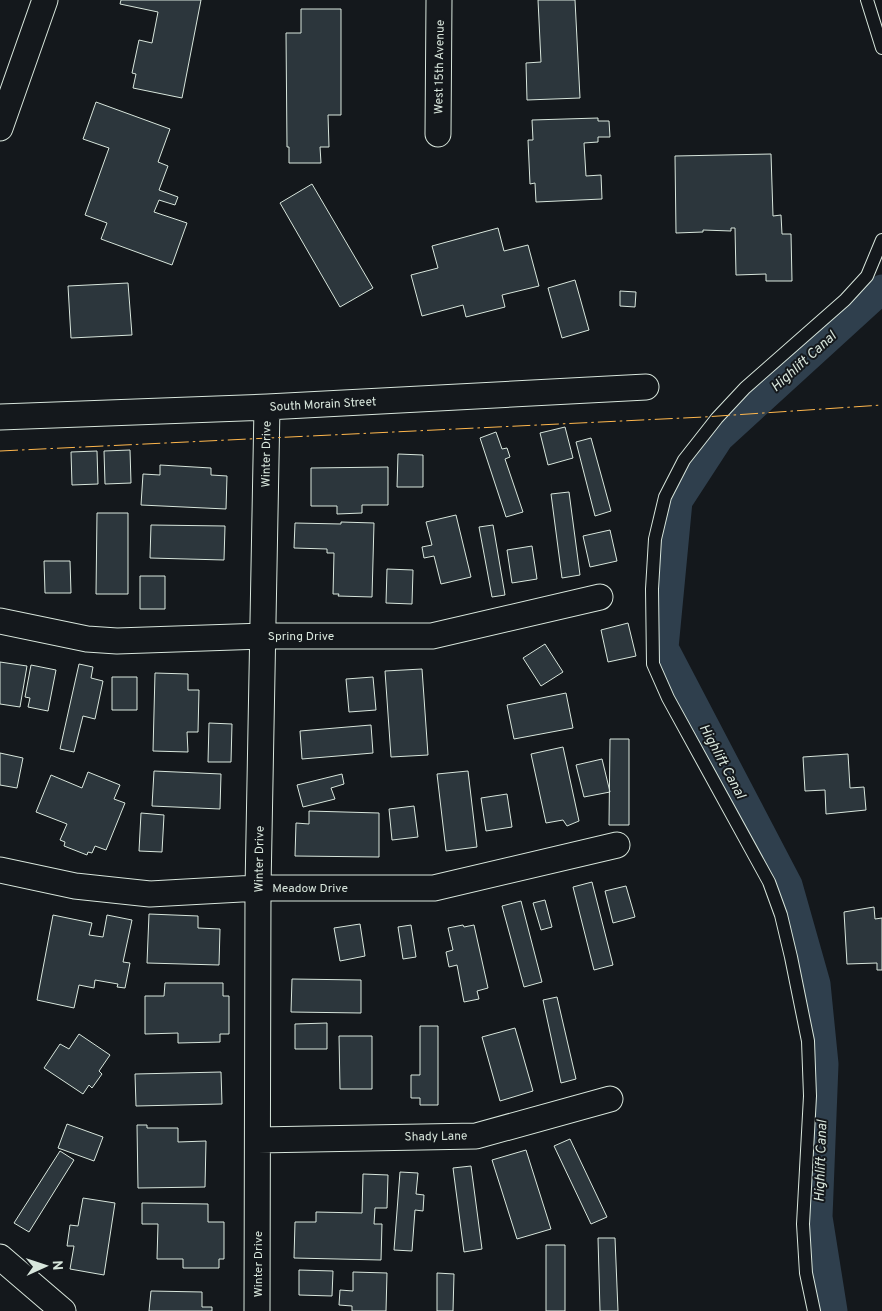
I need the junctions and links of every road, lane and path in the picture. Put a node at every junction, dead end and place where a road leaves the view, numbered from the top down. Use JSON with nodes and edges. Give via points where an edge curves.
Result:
{"nodes":[{"id":1,"x":46,"y":0,"type":"edge"},
{"id":2,"x":439,"y":0,"type":"edge"},
{"id":3,"x":868,"y":0,"type":"edge"},
{"id":4,"x":882,"y":48,"type":"edge"},
{"id":5,"x":0,"y":128,"type":"edge"},
{"id":6,"x":438,"y":134,"type":"dead end"},
{"id":7,"x":882,"y":240,"type":"edge"},
{"id":8,"x":646,"y":387,"type":"dead end"},
{"id":9,"x":267,"y":406,"type":"junction"},
{"id":10,"x":0,"y":417,"type":"edge"},
{"id":11,"x":600,"y":597,"type":"dead end"},
{"id":12,"x":0,"y":621,"type":"edge"},
{"id":13,"x":262,"y":636,"type":"junction"},
{"id":14,"x":617,"y":845,"type":"dead end"},
{"id":15,"x":0,"y":870,"type":"edge"},
{"id":16,"x":258,"y":888,"type":"junction"},
{"id":17,"x":610,"y":1099,"type":"dead end"},
{"id":18,"x":258,"y":1140,"type":"junction"},
{"id":19,"x":0,"y":1258,"type":"edge"},
{"id":20,"x":63,"y":1311,"type":"edge"},
{"id":21,"x":258,"y":1311,"type":"edge"},
{"id":22,"x":814,"y":1311,"type":"edge"}],
"edges":[{"from":1,"to":5,"type":"street"},
{"from":2,"to":6,"type":"street","name":"West 15th Avenue"},
{"from":3,"to":4,"type":"lane"},
{"from":7,"to":22,"type":"lane","via":[[867,276],[823,321],[745,388],[684,460],[666,497],[655,539],[653,664],[668,698],[768,882],[781,915],[793,966],[808,1041],[810,1096],[803,1224],[806,1273]]},
{"from":8,"to":9,"type":"street","name":"South Morain Street"},
{"from":9,"to":10,"type":"street","name":"South Morain Street"},
{"from":9,"to":13,"type":"street","name":"Winter Drive"},
{"from":11,"to":13,"type":"street","name":"Spring Drive","via":[[432,636]]},
{"from":12,"to":13,"type":"street","name":"Spring Drive","via":[[87,639],[117,641]]},
{"from":13,"to":16,"type":"street","name":"Winter Drive"},
{"from":14,"to":16,"type":"street","name":"Meadow Drive","via":[[434,888]]},
{"from":15,"to":16,"type":"street","name":"Meadow Drive","via":[[75,886],[150,894]]},
{"from":16,"to":18,"type":"street","name":"Winter Drive"},
{"from":17,"to":18,"type":"street","name":"Shady Lane","via":[[476,1136]]},
{"from":18,"to":21,"type":"street","name":"Winter Drive"},
{"from":19,"to":20,"type":"street"}]}
